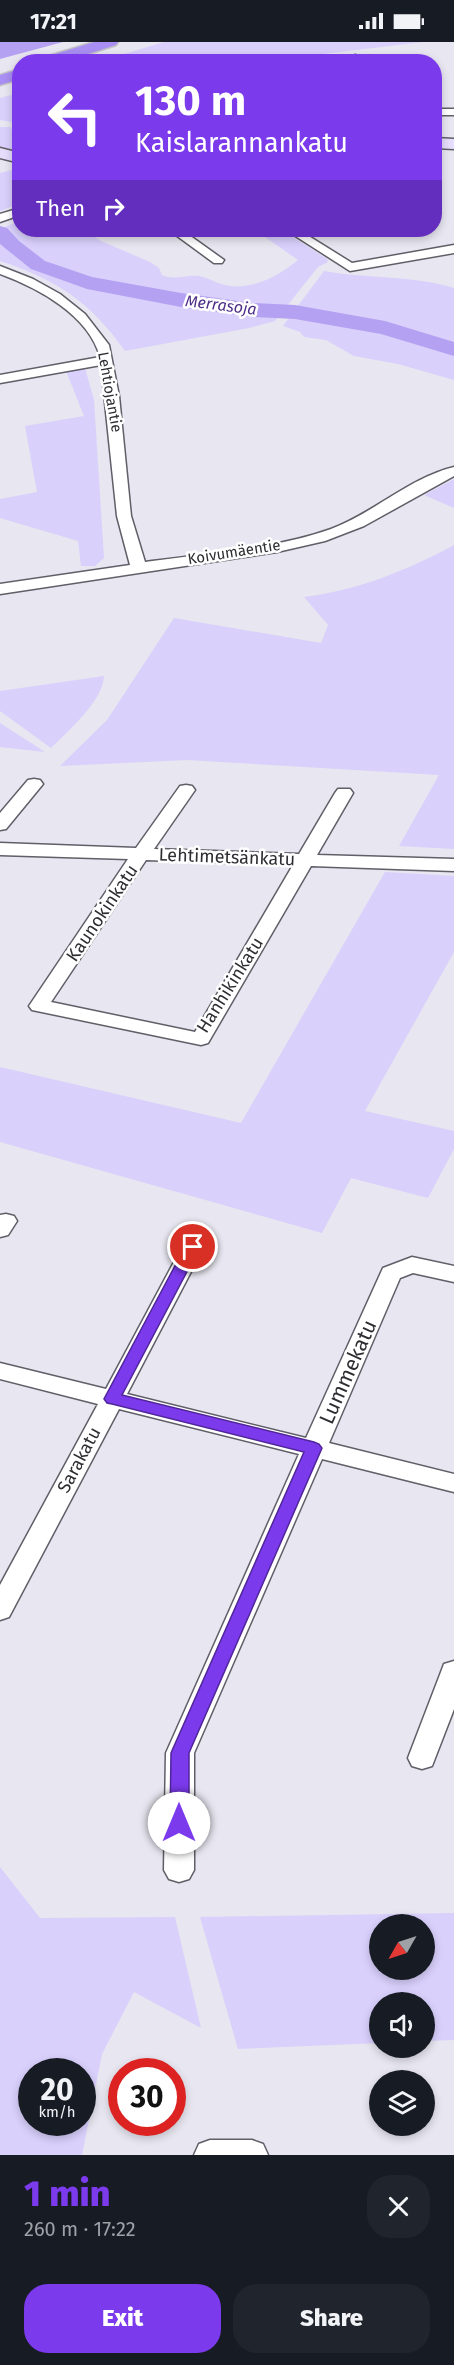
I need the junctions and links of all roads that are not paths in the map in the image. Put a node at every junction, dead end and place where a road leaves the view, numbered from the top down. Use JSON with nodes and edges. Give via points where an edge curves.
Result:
{"nodes":[{"id":1,"x":110,"y":42,"type":"edge"},
{"id":2,"x":123,"y":42,"type":"edge"},
{"id":3,"x":71,"y":54,"type":"edge"},
{"id":4,"x":86,"y":54,"type":"edge"},
{"id":5,"x":185,"y":237,"type":"edge"},
{"id":6,"x":303,"y":237,"type":"edge"},
{"id":7,"x":454,"y":249,"type":"edge"},
{"id":8,"x":218,"y":260,"type":"dead end"},
{"id":9,"x":0,"y":270,"type":"edge"},
{"id":10,"x":107,"y":360,"type":"junction"},
{"id":11,"x":0,"y":379,"type":"edge"},
{"id":12,"x":454,"y":471,"type":"edge"},
{"id":13,"x":138,"y":566,"type":"junction"},
{"id":14,"x":0,"y":589,"type":"edge"},
{"id":15,"x":34,"y":784,"type":"dead end"},
{"id":16,"x":186,"y":790,"type":"dead end"},
{"id":17,"x":344,"y":793,"type":"dead end"},
{"id":18,"x":0,"y":825,"type":"edge"},
{"id":19,"x":0,"y":849,"type":"edge"},
{"id":20,"x":140,"y":855,"type":"junction"},
{"id":21,"x":306,"y":860,"type":"junction"},
{"id":22,"x":454,"y":865,"type":"edge"},
{"id":23,"x":39,"y":1006,"type":"joint"},
{"id":24,"x":193,"y":1247,"type":"dead end"},
{"id":25,"x":454,"y":1274,"type":"edge"},
{"id":26,"x":0,"y":1371,"type":"edge"},
{"id":27,"x":112,"y":1399,"type":"junction"},
{"id":28,"x":314,"y":1448,"type":"junction"},
{"id":29,"x":454,"y":1483,"type":"edge"},
{"id":30,"x":0,"y":1610,"type":"edge"},
{"id":31,"x":454,"y":1672,"type":"edge"},
{"id":32,"x":422,"y":1758,"type":"dead end"},
{"id":33,"x":179,"y":1870,"type":"dead end"},
{"id":34,"x":210,"y":2155,"type":"edge"},
{"id":35,"x":252,"y":2155,"type":"edge"}],
"edges":[{"from":1,"to":3,"type":"highway"},
{"from":2,"to":4,"type":"highway"},
{"from":5,"to":8,"type":"street"},
{"from":6,"to":7,"type":"street","via":[[350,267]]},
{"from":9,"to":10,"type":"street","name":"Lehtiojantie","via":[[54,296],[81,318],[100,342]]},
{"from":10,"to":11,"type":"street"},
{"from":10,"to":13,"type":"street","name":"Lehtiojantie","via":[[116,413],[123,511]]},
{"from":12,"to":13,"type":"street","name":"Koivumäentie","via":[[343,530],[277,547]]},
{"from":13,"to":14,"type":"street","name":"Koivumäentie"},
{"from":15,"to":18,"type":"street"},
{"from":16,"to":20,"type":"street","name":"Kaunokinkatu"},
{"from":17,"to":21,"type":"street","name":"Hanhikinkatu"},
{"from":19,"to":20,"type":"street","name":"Lehtimetsänkatu"},
{"from":20,"to":21,"type":"street","name":"Lehtimetsänkatu"},
{"from":20,"to":23,"type":"street","name":"Kaunokinkatu"},
{"from":21,"to":22,"type":"street","name":"Lehtimetsänkatu"},
{"from":21,"to":23,"type":"street","name":"Hanhikinkatu","via":[[201,1039]]},
{"from":24,"to":27,"type":"street","name":"Sarakatu"},
{"from":25,"to":28,"type":"street","name":"Lummekatu","via":[[412,1265],[392,1273]]},
{"from":26,"to":27,"type":"street"},
{"from":27,"to":28,"type":"street"},
{"from":27,"to":30,"type":"street","name":"Sarakatu"},
{"from":28,"to":29,"type":"street"},
{"from":28,"to":33,"type":"street","name":"Lummekatu","via":[[180,1753]]},
{"from":31,"to":32,"type":"street"},
{"from":34,"to":35,"type":"street"}]}
